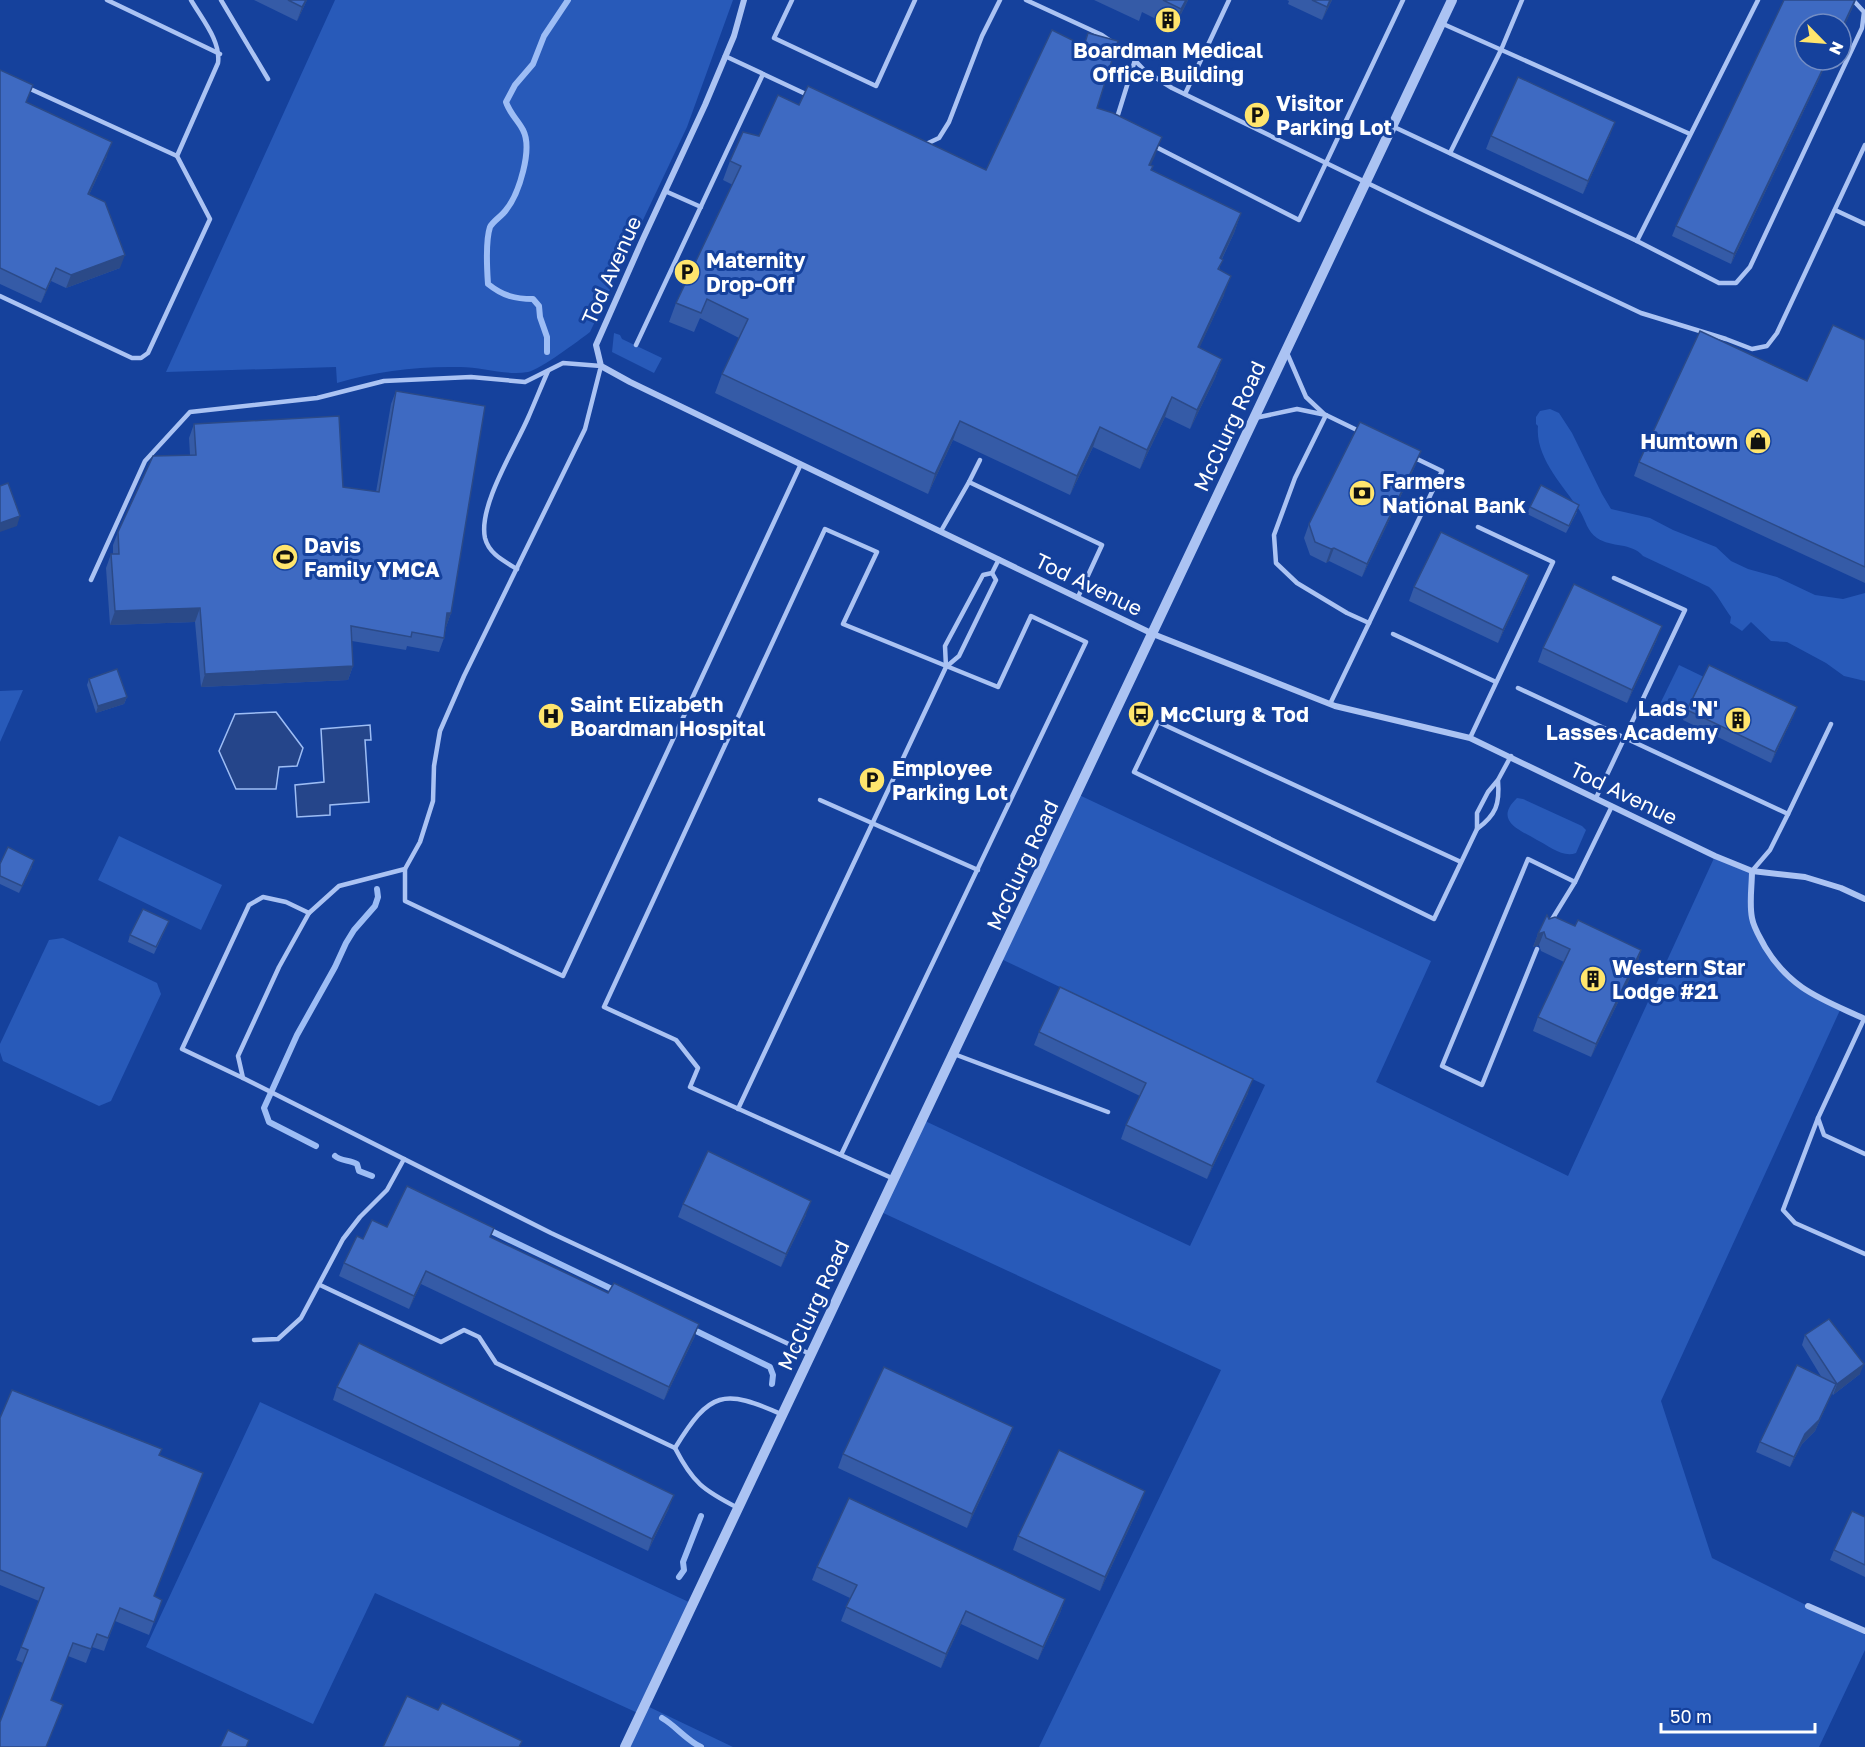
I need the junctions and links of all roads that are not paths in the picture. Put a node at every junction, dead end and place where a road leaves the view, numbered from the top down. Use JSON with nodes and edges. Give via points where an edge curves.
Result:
{"nodes":[{"id":1,"x":107,"y":0,"type":"edge"},
{"id":2,"x":191,"y":0,"type":"edge"},
{"id":3,"x":221,"y":0,"type":"edge"},
{"id":4,"x":744,"y":0,"type":"edge"},
{"id":5,"x":792,"y":0,"type":"edge"},
{"id":6,"x":915,"y":0,"type":"edge"},
{"id":7,"x":1000,"y":0,"type":"edge"},
{"id":8,"x":1026,"y":0,"type":"edge"},
{"id":9,"x":1042,"y":0,"type":"edge"},
{"id":10,"x":1229,"y":0,"type":"edge"},
{"id":11,"x":1403,"y":0,"type":"edge"},
{"id":12,"x":1452,"y":0,"type":"edge"},
{"id":13,"x":1522,"y":0,"type":"edge"},
{"id":14,"x":1758,"y":0,"type":"edge"},
{"id":15,"x":1853,"y":0,"type":"edge"},
{"id":16,"x":1040,"y":6,"type":"junction"},
{"id":17,"x":1441,"y":23,"type":"junction"},
{"id":18,"x":1501,"y":50,"type":"junction"},
{"id":19,"x":220,"y":54,"type":"junction"},
{"id":20,"x":725,"y":56,"type":"junction"},
{"id":21,"x":1135,"y":60,"type":"junction"},
{"id":22,"x":763,"y":74,"type":"junction"},
{"id":23,"x":268,"y":79,"type":"dead end"},
{"id":24,"x":21,"y":85,"type":"edge"},
{"id":25,"x":1185,"y":94,"type":"junction"},
{"id":26,"x":812,"y":97,"type":"edge"},
{"id":27,"x":1115,"y":126,"type":"edge"},
{"id":28,"x":1392,"y":126,"type":"junction"},
{"id":29,"x":1690,"y":134,"type":"junction"},
{"id":30,"x":1143,"y":140,"type":"edge"},
{"id":31,"x":916,"y":143,"type":"edge"},
{"id":32,"x":1865,"y":145,"type":"edge"},
{"id":33,"x":1450,"y":153,"type":"junction"},
{"id":34,"x":177,"y":156,"type":"junction"},
{"id":35,"x":1325,"y":162,"type":"junction"},
{"id":36,"x":1366,"y":182,"type":"junction"},
{"id":37,"x":665,"y":191,"type":"junction"},
{"id":38,"x":701,"y":207,"type":"junction"},
{"id":39,"x":1835,"y":210,"type":"junction"},
{"id":40,"x":1865,"y":224,"type":"edge"},
{"id":41,"x":1637,"y":241,"type":"junction"},
{"id":42,"x":0,"y":296,"type":"edge"},
{"id":43,"x":636,"y":345,"type":"dead end"},
{"id":44,"x":1286,"y":351,"type":"junction"},
{"id":45,"x":601,"y":366,"type":"junction"},
{"id":46,"x":548,"y":371,"type":"junction"},
{"id":47,"x":1326,"y":416,"type":"junction"},
{"id":48,"x":1255,"y":418,"type":"junction"},
{"id":49,"x":1368,"y":435,"type":"edge"},
{"id":50,"x":1409,"y":455,"type":"edge"},
{"id":51,"x":980,"y":460,"type":"edge"},
{"id":52,"x":801,"y":464,"type":"junction"},
{"id":53,"x":969,"y":482,"type":"junction"},
{"id":54,"x":1478,"y":527,"type":"dead end"},
{"id":55,"x":941,"y":531,"type":"junction"},
{"id":56,"x":999,"y":559,"type":"junction"},
{"id":57,"x":517,"y":569,"type":"junction"},
{"id":58,"x":992,"y":573,"type":"junction"},
{"id":59,"x":1614,"y":578,"type":"dead end"},
{"id":60,"x":91,"y":580,"type":"dead end"},
{"id":61,"x":1078,"y":597,"type":"junction"},
{"id":62,"x":1369,"y":623,"type":"junction"},
{"id":63,"x":1153,"y":634,"type":"junction"},
{"id":64,"x":1393,"y":634,"type":"dead end"},
{"id":65,"x":946,"y":667,"type":"junction"},
{"id":66,"x":1496,"y":682,"type":"junction"},
{"id":67,"x":1518,"y":688,"type":"dead end"},
{"id":68,"x":1330,"y":704,"type":"junction"},
{"id":69,"x":1831,"y":724,"type":"dead end"},
{"id":70,"x":1470,"y":738,"type":"junction"},
{"id":71,"x":1624,"y":738,"type":"junction"},
{"id":72,"x":1511,"y":756,"type":"junction"},
{"id":73,"x":1498,"y":780,"type":"junction"},
{"id":74,"x":1596,"y":798,"type":"junction"},
{"id":75,"x":820,"y":800,"type":"dead end"},
{"id":76,"x":1612,"y":806,"type":"junction"},
{"id":77,"x":1788,"y":814,"type":"junction"},
{"id":78,"x":874,"y":824,"type":"junction"},
{"id":79,"x":1477,"y":829,"type":"junction"},
{"id":80,"x":1461,"y":862,"type":"junction"},
{"id":81,"x":405,"y":869,"type":"junction"},
{"id":82,"x":978,"y":870,"type":"junction"},
{"id":83,"x":1752,"y":871,"type":"junction"},
{"id":84,"x":1575,"y":882,"type":"junction"},
{"id":85,"x":1865,"y":899,"type":"edge"},
{"id":86,"x":309,"y":913,"type":"junction"},
{"id":87,"x":1546,"y":929,"type":"edge"},
{"id":88,"x":1537,"y":949,"type":"edge"},
{"id":89,"x":1864,"y":1019,"type":"edge"},
{"id":90,"x":954,"y":1054,"type":"junction"},
{"id":91,"x":243,"y":1078,"type":"junction"},
{"id":92,"x":738,"y":1109,"type":"junction"},
{"id":93,"x":1108,"y":1112,"type":"dead end"},
{"id":94,"x":1818,"y":1118,"type":"junction"},
{"id":95,"x":1865,"y":1154,"type":"edge"},
{"id":96,"x":841,"y":1155,"type":"junction"},
{"id":97,"x":404,"y":1159,"type":"junction"},
{"id":98,"x":894,"y":1179,"type":"junction"},
{"id":99,"x":1865,"y":1254,"type":"edge"},
{"id":100,"x":320,"y":1285,"type":"junction"},
{"id":101,"x":254,"y":1340,"type":"dead end"},
{"id":102,"x":811,"y":1354,"type":"junction"},
{"id":103,"x":783,"y":1415,"type":"junction"},
{"id":104,"x":675,"y":1448,"type":"junction"},
{"id":105,"x":738,"y":1509,"type":"junction"},
{"id":106,"x":1808,"y":1606,"type":"dead end"},
{"id":107,"x":1865,"y":1631,"type":"edge"},
{"id":108,"x":625,"y":1747,"type":"edge"}],
"edges":[{"from":1,"to":19,"type":"lane"},
{"from":2,"to":19,"type":"lane"},
{"from":3,"to":23,"type":"lane"},
{"from":4,"to":20,"type":"street","name":"Tod Avenue"},
{"from":5,"to":6,"type":"lane","via":[[774,38],[876,86]]},
{"from":7,"to":31,"type":"lane","via":[[949,122],[939,138],[923,145]]},
{"from":8,"to":16,"type":"lane"},
{"from":9,"to":16,"type":"lane"},
{"from":10,"to":25,"type":"lane"},
{"from":11,"to":35,"type":"lane"},
{"from":12,"to":17,"type":"street","name":"McClurg Road"},
{"from":13,"to":18,"type":"lane"},
{"from":14,"to":29,"type":"lane"},
{"from":15,"to":41,"type":"lane","via":[[1864,12],[1862,28],[1750,267],[1736,283],[1719,283]]},
{"from":16,"to":21,"type":"lane","via":[[1102,35]]},
{"from":17,"to":18,"type":"lane"},
{"from":17,"to":28,"type":"street","name":"McClurg Road"},
{"from":18,"to":29,"type":"lane"},
{"from":18,"to":33,"type":"lane"},
{"from":19,"to":34,"type":"lane"},
{"from":20,"to":22,"type":"lane"},
{"from":20,"to":37,"type":"street","name":"Tod Avenue"},
{"from":21,"to":25,"type":"lane","via":[[1145,71]]},
{"from":21,"to":27,"type":"lane"},
{"from":22,"to":26,"type":"lane"},
{"from":22,"to":38,"type":"lane"},
{"from":24,"to":34,"type":"lane"},
{"from":25,"to":35,"type":"lane"},
{"from":28,"to":33,"type":"lane"},
{"from":28,"to":36,"type":"street","name":"McClurg Road"},
{"from":29,"to":41,"type":"lane"},
{"from":30,"to":35,"type":"lane","via":[[1299,220]]},
{"from":32,"to":39,"type":"lane"},
{"from":33,"to":41,"type":"lane"},
{"from":34,"to":42,"type":"lane","via":[[210,219],[148,353],[132,358]]},
{"from":35,"to":36,"type":"lane"},
{"from":36,"to":39,"type":"lane","via":[[1641,313],[1752,349],[1767,346],[1777,333]]},
{"from":36,"to":44,"type":"street","name":"McClurg Road"},
{"from":37,"to":38,"type":"lane"},
{"from":37,"to":45,"type":"street","name":"Tod Avenue","via":[[596,345]]},
{"from":38,"to":43,"type":"lane"},
{"from":39,"to":40,"type":"lane"},
{"from":44,"to":47,"type":"lane","via":[[1306,397]]},
{"from":44,"to":48,"type":"street","name":"McClurg Road"},
{"from":45,"to":46,"type":"lane","via":[[563,363]]},
{"from":45,"to":52,"type":"street","name":"Tod Avenue"},
{"from":45,"to":57,"type":"lane","via":[[585,429]]},
{"from":46,"to":57,"type":"lane","via":[[500,475],[484,521],[486,540],[495,556]]},
{"from":46,"to":60,"type":"lane","via":[[525,382],[471,377],[384,381],[317,398],[190,412],[146,461]]},
{"from":47,"to":48,"type":"lane","via":[[1298,410]]},
{"from":47,"to":49,"type":"lane"},
{"from":47,"to":62,"type":"lane","via":[[1295,478],[1274,536],[1276,563],[1297,583]]},
{"from":48,"to":63,"type":"street","name":"McClurg Road"},
{"from":50,"to":62,"type":"lane","via":[[1442,471]]},
{"from":51,"to":53,"type":"lane"},
{"from":52,"to":55,"type":"street","name":"Tod Avenue"},
{"from":52,"to":81,"type":"lane","via":[[563,976],[405,901]]},
{"from":53,"to":55,"type":"lane"},
{"from":53,"to":61,"type":"lane","via":[[1102,545]]},
{"from":54,"to":66,"type":"lane","via":[[1553,562]]},
{"from":55,"to":56,"type":"street","name":"Tod Avenue"},
{"from":56,"to":58,"type":"lane"},
{"from":56,"to":61,"type":"street","name":"Tod Avenue"},
{"from":57,"to":81,"type":"lane","via":[[440,731],[433,801],[420,842]]},
{"from":58,"to":65,"type":"lane","via":[[996,580],[959,656]]},
{"from":58,"to":65,"type":"lane","via":[[983,575],[945,646]]},
{"from":59,"to":71,"type":"lane","via":[[1685,610]]},
{"from":61,"to":63,"type":"street","name":"Tod Avenue"},
{"from":62,"to":68,"type":"lane"},
{"from":63,"to":68,"type":"street","name":"Tod Avenue"},
{"from":63,"to":90,"type":"street","name":"McClurg Road"},
{"from":64,"to":66,"type":"lane"},
{"from":65,"to":78,"type":"lane"},
{"from":65,"to":82,"type":"lane","via":[[998,687],[1031,616],[1086,642]]},
{"from":65,"to":92,"type":"lane","via":[[843,624],[877,552],[825,529],[604,1007],[676,1040],[698,1068],[690,1087]]},
{"from":66,"to":70,"type":"lane"},
{"from":67,"to":71,"type":"lane"},
{"from":68,"to":70,"type":"street","name":"Tod Avenue"},
{"from":69,"to":77,"type":"lane"},
{"from":70,"to":72,"type":"street","name":"Tod Avenue"},
{"from":71,"to":74,"type":"lane"},
{"from":71,"to":77,"type":"lane"},
{"from":72,"to":73,"type":"lane"},
{"from":72,"to":74,"type":"street","name":"Tod Avenue"},
{"from":73,"to":79,"type":"lane","via":[[1477,813]]},
{"from":73,"to":79,"type":"lane","via":[[1500,800],[1487,822]]},
{"from":74,"to":76,"type":"street","name":"Tod Avenue"},
{"from":75,"to":78,"type":"lane"},
{"from":76,"to":83,"type":"street","name":"Tod Avenue"},
{"from":76,"to":84,"type":"lane"},
{"from":77,"to":83,"type":"lane","via":[[1770,850]]},
{"from":78,"to":82,"type":"lane"},
{"from":78,"to":92,"type":"lane"},
{"from":79,"to":80,"type":"lane"},
{"from":80,"to":80,"type":"lane","via":[[1434,919],[1134,772],[1158,722]]},
{"from":81,"to":86,"type":"lane","via":[[339,886]]},
{"from":82,"to":96,"type":"lane"},
{"from":83,"to":85,"type":"street","name":"Tod Avenue","via":[[1805,877]]},
{"from":83,"to":89,"type":"street","via":[[1751,916],[1772,958],[1813,996]]},
{"from":84,"to":87,"type":"lane"},
{"from":84,"to":88,"type":"lane","via":[[1528,859],[1442,1066],[1482,1085]]},
{"from":86,"to":91,"type":"lane","via":[[238,1056]]},
{"from":86,"to":91,"type":"lane","via":[[264,897],[249,905],[182,1049]]},
{"from":89,"to":94,"type":"lane"},
{"from":90,"to":93,"type":"lane"},
{"from":90,"to":98,"type":"street","name":"McClurg Road"},
{"from":91,"to":97,"type":"lane"},
{"from":92,"to":96,"type":"lane"},
{"from":94,"to":95,"type":"lane","via":[[1824,1135]]},
{"from":94,"to":99,"type":"lane","via":[[1784,1210],[1795,1223]]},
{"from":96,"to":98,"type":"lane"},
{"from":97,"to":100,"type":"lane","via":[[387,1190],[343,1239]]},
{"from":97,"to":102,"type":"lane","via":[[551,1233]]},
{"from":98,"to":102,"type":"street","name":"McClurg Road"},
{"from":100,"to":101,"type":"lane","via":[[301,1318],[278,1339]]},
{"from":100,"to":104,"type":"lane","via":[[441,1342],[464,1330],[478,1337],[496,1363]]},
{"from":102,"to":103,"type":"street","name":"McClurg Road"},
{"from":103,"to":104,"type":"lane","via":[[750,1400],[729,1398],[712,1402],[691,1421]]},
{"from":103,"to":105,"type":"street","name":"McClurg Road"},
{"from":104,"to":105,"type":"lane","via":[[684,1466],[706,1492]]},
{"from":105,"to":108,"type":"street","name":"McClurg Road"},
{"from":106,"to":107,"type":"street"}]}
